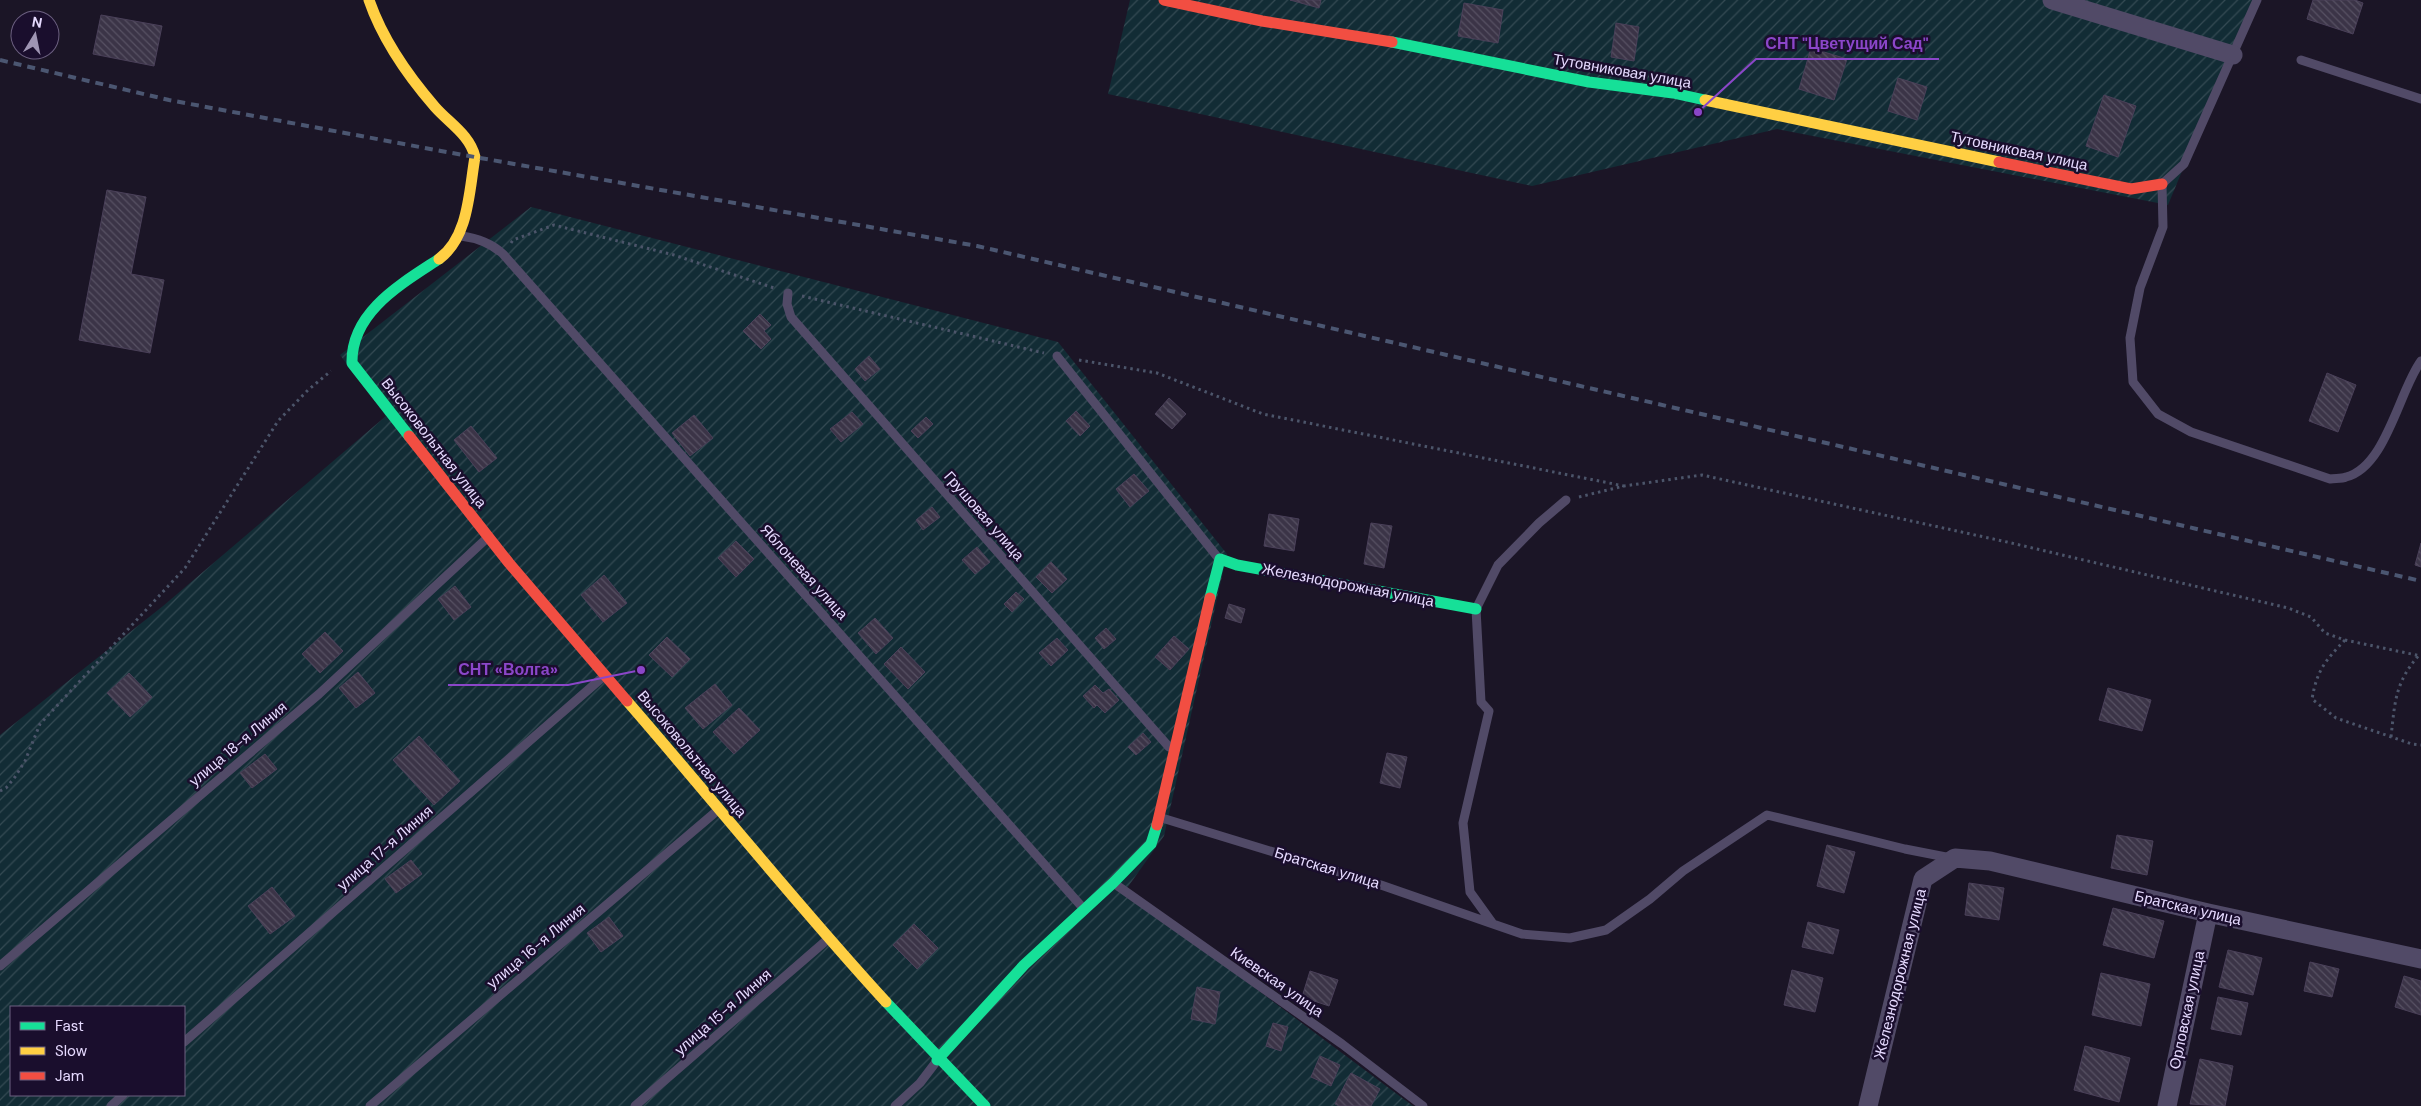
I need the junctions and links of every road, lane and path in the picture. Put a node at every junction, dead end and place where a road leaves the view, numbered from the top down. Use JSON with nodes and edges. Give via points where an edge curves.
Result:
{"nodes":[{"id":1,"x":369,"y":0,"type":"edge"},
{"id":2,"x":1164,"y":0,"type":"edge"},
{"id":3,"x":2052,"y":0,"type":"edge"},
{"id":4,"x":2257,"y":0,"type":"edge"},
{"id":5,"x":2233,"y":55,"type":"junction"},
{"id":6,"x":2301,"y":60,"type":"dead end"},
{"id":7,"x":2421,"y":98,"type":"edge"},
{"id":8,"x":2162,"y":184,"type":"junction"},
{"id":9,"x":458,"y":236,"type":"junction"},
{"id":10,"x":788,"y":293,"type":"dead end"},
{"id":11,"x":1057,"y":356,"type":"dead end"},
{"id":12,"x":2421,"y":361,"type":"edge"},
{"id":13,"x":352,"y":363,"type":"junction"},
{"id":14,"x":1566,"y":500,"type":"joint"},
{"id":15,"x":489,"y":537,"type":"junction"},
{"id":16,"x":1220,"y":559,"type":"junction"},
{"id":17,"x":1476,"y":609,"type":"junction"},
{"id":18,"x":2345,"y":640,"type":"junction"},
{"id":19,"x":2420,"y":655,"type":"edge"},
{"id":20,"x":605,"y":675,"type":"junction"},
{"id":21,"x":2392,"y":737,"type":"junction"},
{"id":22,"x":2421,"y":745,"type":"edge"},
{"id":23,"x":1172,"y":751,"type":"junction"},
{"id":24,"x":0,"y":791,"type":"edge"},
{"id":25,"x":720,"y":808,"type":"junction"},
{"id":26,"x":1160,"y":817,"type":"junction"},
{"id":27,"x":1955,"y":858,"type":"junction"},
{"id":28,"x":1113,"y":883,"type":"junction"},
{"id":29,"x":1084,"y":909,"type":"junction"},
{"id":30,"x":2208,"y":913,"type":"junction"},
{"id":31,"x":1492,"y":924,"type":"junction"},
{"id":32,"x":828,"y":938,"type":"junction"},
{"id":33,"x":2421,"y":959,"type":"edge"},
{"id":34,"x":0,"y":966,"type":"edge"},
{"id":35,"x":185,"y":1041,"type":"edge"},
{"id":36,"x":938,"y":1060,"type":"junction"},
{"id":37,"x":122,"y":1096,"type":"edge"},
{"id":38,"x":111,"y":1106,"type":"edge"},
{"id":39,"x":370,"y":1106,"type":"edge"},
{"id":40,"x":635,"y":1106,"type":"edge"},
{"id":41,"x":895,"y":1106,"type":"edge"},
{"id":42,"x":985,"y":1106,"type":"edge"},
{"id":43,"x":1424,"y":1106,"type":"edge"},
{"id":44,"x":1868,"y":1106,"type":"edge"},
{"id":45,"x":2167,"y":1106,"type":"edge"}],
"edges":[{"from":1,"to":9,"type":"street","via":[[379,26],[412,74],[474,150]]},
{"from":2,"to":8,"type":"street","name":"Тутовниковая улица","via":[[1589,82],[1673,93],[1767,116],[2131,190]]},
{"from":3,"to":5,"type":"street"},
{"from":4,"to":5,"type":"lane"},
{"from":5,"to":8,"type":"lane","via":[[2184,164]]},
{"from":6,"to":7,"type":"lane"},
{"from":8,"to":12,"type":"lane","via":[[2163,226],[2140,288],[2130,338],[2133,382],[2158,414],[2191,432],[2330,479],[2347,477],[2362,468],[2384,442]]},
{"from":9,"to":13,"type":"street","via":[[448,252],[392,293],[372,312],[354,334],[350,354]]},
{"from":9,"to":29,"type":"lane","name":"Яблоневая улица","via":[[474,238],[494,246],[503,254]]},
{"from":10,"to":23,"type":"lane","name":"Грушовая улица","via":[[791,317]]},
{"from":11,"to":16,"type":"lane"},
{"from":13,"to":15,"type":"street","name":"Высоковольтная улица"},
{"from":13,"to":24,"type":"path","via":[[330,372],[278,421],[186,568],[40,724],[20,769]]},
{"from":14,"to":17,"type":"lane","via":[[1498,565]]},
{"from":14,"to":18,"type":"path","via":[[1624,486],[1702,475],[2279,606],[2311,617],[2325,633]]},
{"from":15,"to":20,"type":"street","name":"Высоковольтная улица"},
{"from":15,"to":34,"type":"lane","name":"улица 18-я Линия","via":[[319,694]]},
{"from":16,"to":17,"type":"street","name":"Железнодорожная улица","via":[[1237,565]]},
{"from":16,"to":23,"type":"street"},
{"from":17,"to":31,"type":"lane","via":[[1481,702],[1489,711],[1463,823],[1470,892]]},
{"from":18,"to":19,"type":"path"},
{"from":18,"to":21,"type":"path","via":[[2315,678],[2312,699],[2336,718]]},
{"from":19,"to":21,"type":"path","via":[[2399,685]]},
{"from":20,"to":25,"type":"street","name":"Высоковольтная улица"},
{"from":20,"to":35,"type":"lane","name":"улица 17-я Линия"},
{"from":21,"to":22,"type":"path"},
{"from":23,"to":26,"type":"street"},
{"from":25,"to":32,"type":"street","name":"Высоковольтная улица","via":[[749,847]]},
{"from":25,"to":39,"type":"lane","name":"улица 16-я Линия"},
{"from":26,"to":28,"type":"street","via":[[1151,844]]},
{"from":26,"to":31,"type":"lane","name":"Братская улица","via":[[1381,885]]},
{"from":27,"to":30,"type":"street","name":"Братская улица","via":[[1990,861]]},
{"from":27,"to":31,"type":"lane","name":"Братская улица","via":[[1767,815],[1683,871],[1606,930],[1570,938],[1522,934]]},
{"from":27,"to":44,"type":"street","name":"Железнодорожная улица","via":[[1924,879]]},
{"from":28,"to":29,"type":"street"},
{"from":28,"to":43,"type":"lane","name":"Киевская улица","via":[[1342,1044]]},
{"from":29,"to":36,"type":"street","via":[[977,1014]]},
{"from":30,"to":33,"type":"street","name":"Братская улица"},
{"from":30,"to":45,"type":"street","name":"Орловская улица"},
{"from":32,"to":36,"type":"street","name":"Высоковольтная улица"},
{"from":32,"to":40,"type":"lane","name":"улица 15-я Линия"},
{"from":36,"to":41,"type":"lane","via":[[920,1083]]},
{"from":36,"to":42,"type":"street","name":"Высоковольтная улица"},
{"from":37,"to":38,"type":"lane"}]}
